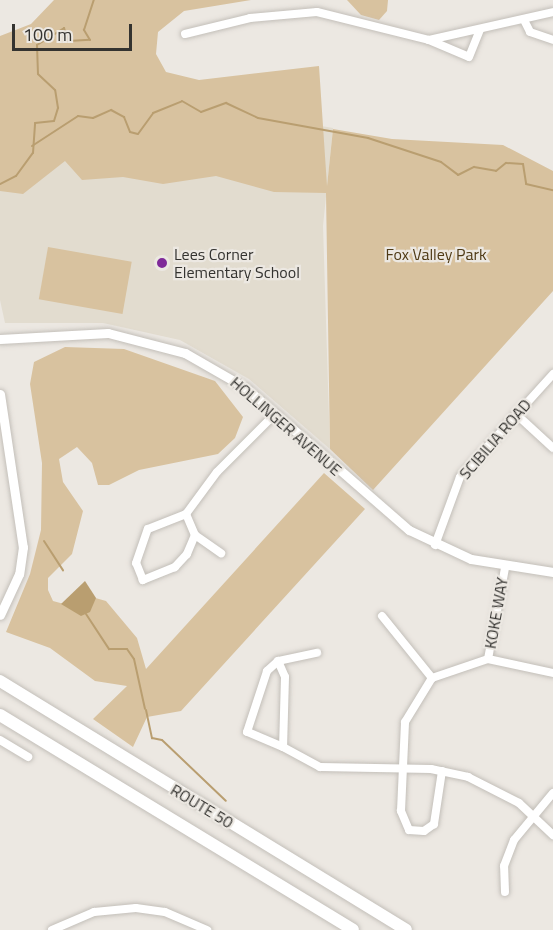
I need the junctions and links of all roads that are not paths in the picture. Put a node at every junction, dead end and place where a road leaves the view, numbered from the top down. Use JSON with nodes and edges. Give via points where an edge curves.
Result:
{"nodes":[{"id":1,"x":553,"y":12,"type":"edge"},
{"id":2,"x":524,"y":20,"type":"junction"},
{"id":3,"x":480,"y":30,"type":"junction"},
{"id":4,"x":185,"y":34,"type":"dead end"},
{"id":5,"x":429,"y":40,"type":"junction"},
{"id":6,"x":553,"y":40,"type":"edge"},
{"id":7,"x":0,"y":339,"type":"edge"},
{"id":8,"x":553,"y":374,"type":"edge"},
{"id":9,"x":0,"y":394,"type":"edge"},
{"id":10,"x":275,"y":414,"type":"junction"},
{"id":11,"x":516,"y":414,"type":"junction"},
{"id":12,"x":553,"y":448,"type":"edge"},
{"id":13,"x":186,"y":514,"type":"junction"},
{"id":14,"x":195,"y":535,"type":"junction"},
{"id":15,"x":435,"y":545,"type":"junction"},
{"id":16,"x":221,"y":553,"type":"dead end"},
{"id":17,"x":505,"y":568,"type":"junction"},
{"id":18,"x":553,"y":572,"type":"edge"},
{"id":19,"x":0,"y":615,"type":"edge"},
{"id":20,"x":382,"y":616,"type":"dead end"},
{"id":21,"x":317,"y":653,"type":"dead end"},
{"id":22,"x":488,"y":659,"type":"junction"},
{"id":23,"x":278,"y":661,"type":"junction"},
{"id":24,"x":553,"y":673,"type":"edge"},
{"id":25,"x":432,"y":678,"type":"junction"},
{"id":26,"x":0,"y":681,"type":"edge"},
{"id":27,"x":0,"y":715,"type":"edge"},
{"id":28,"x":0,"y":740,"type":"edge"},
{"id":29,"x":283,"y":747,"type":"junction"},
{"id":30,"x":28,"y":757,"type":"dead end"},
{"id":31,"x":404,"y":767,"type":"junction"},
{"id":32,"x":442,"y":771,"type":"junction"},
{"id":33,"x":553,"y":793,"type":"edge"},
{"id":34,"x":534,"y":815,"type":"junction"},
{"id":35,"x":553,"y":835,"type":"edge"},
{"id":36,"x":505,"y":892,"type":"dead end"},
{"id":37,"x":52,"y":930,"type":"edge"},
{"id":38,"x":207,"y":930,"type":"edge"},
{"id":39,"x":353,"y":930,"type":"edge"},
{"id":40,"x":406,"y":930,"type":"edge"}],
"edges":[{"from":1,"to":2,"type":"street"},
{"from":2,"to":3,"type":"street"},
{"from":2,"to":6,"type":"street","via":[[530,32]]},
{"from":3,"to":5,"type":"street"},
{"from":3,"to":5,"type":"street","via":[[469,57]]},
{"from":4,"to":5,"type":"street","via":[[250,18],[317,12]]},
{"from":7,"to":10,"type":"street","name":"HOLLINGER AVENUE","via":[[81,332],[152,341],[217,369]]},
{"from":8,"to":11,"type":"street","name":"SCIBILIA ROAD"},
{"from":9,"to":19,"type":"street","via":[[23,547],[19,574]]},
{"from":10,"to":13,"type":"street","via":[[217,472]]},
{"from":10,"to":15,"type":"street","name":"HOLLINGER AVENUE","via":[[392,518]]},
{"from":11,"to":12,"type":"street"},
{"from":11,"to":15,"type":"street","name":"SCIBILIA ROAD","via":[[460,477]]},
{"from":13,"to":14,"type":"street"},
{"from":13,"to":14,"type":"street","via":[[148,529],[136,563],[143,579],[175,567]]},
{"from":14,"to":16,"type":"street"},
{"from":15,"to":17,"type":"street","name":"HOLLINGER AVENUE"},
{"from":17,"to":18,"type":"street","name":"HOLLINGER AVENUE"},
{"from":17,"to":22,"type":"street","name":"KOKE WAY"},
{"from":20,"to":25,"type":"street"},
{"from":21,"to":23,"type":"street"},
{"from":22,"to":24,"type":"street"},
{"from":22,"to":25,"type":"street"},
{"from":23,"to":29,"type":"street","via":[[285,677]]},
{"from":23,"to":29,"type":"street","via":[[267,671],[247,732]]},
{"from":25,"to":31,"type":"street","via":[[405,722]]},
{"from":26,"to":40,"type":"highway","name":"ROUTE 50"},
{"from":27,"to":39,"type":"highway","name":"ROUTE 50"},
{"from":28,"to":30,"type":"street"},
{"from":29,"to":31,"type":"street","via":[[320,767]]},
{"from":31,"to":32,"type":"street"},
{"from":31,"to":32,"type":"street","via":[[401,811],[409,830],[424,831],[434,824]]},
{"from":32,"to":34,"type":"street","via":[[485,784]]},
{"from":33,"to":34,"type":"street"},
{"from":34,"to":35,"type":"street"},
{"from":34,"to":36,"type":"street","via":[[514,840],[504,866]]},
{"from":37,"to":38,"type":"street","via":[[94,912],[135,908],[165,912]]}]}
